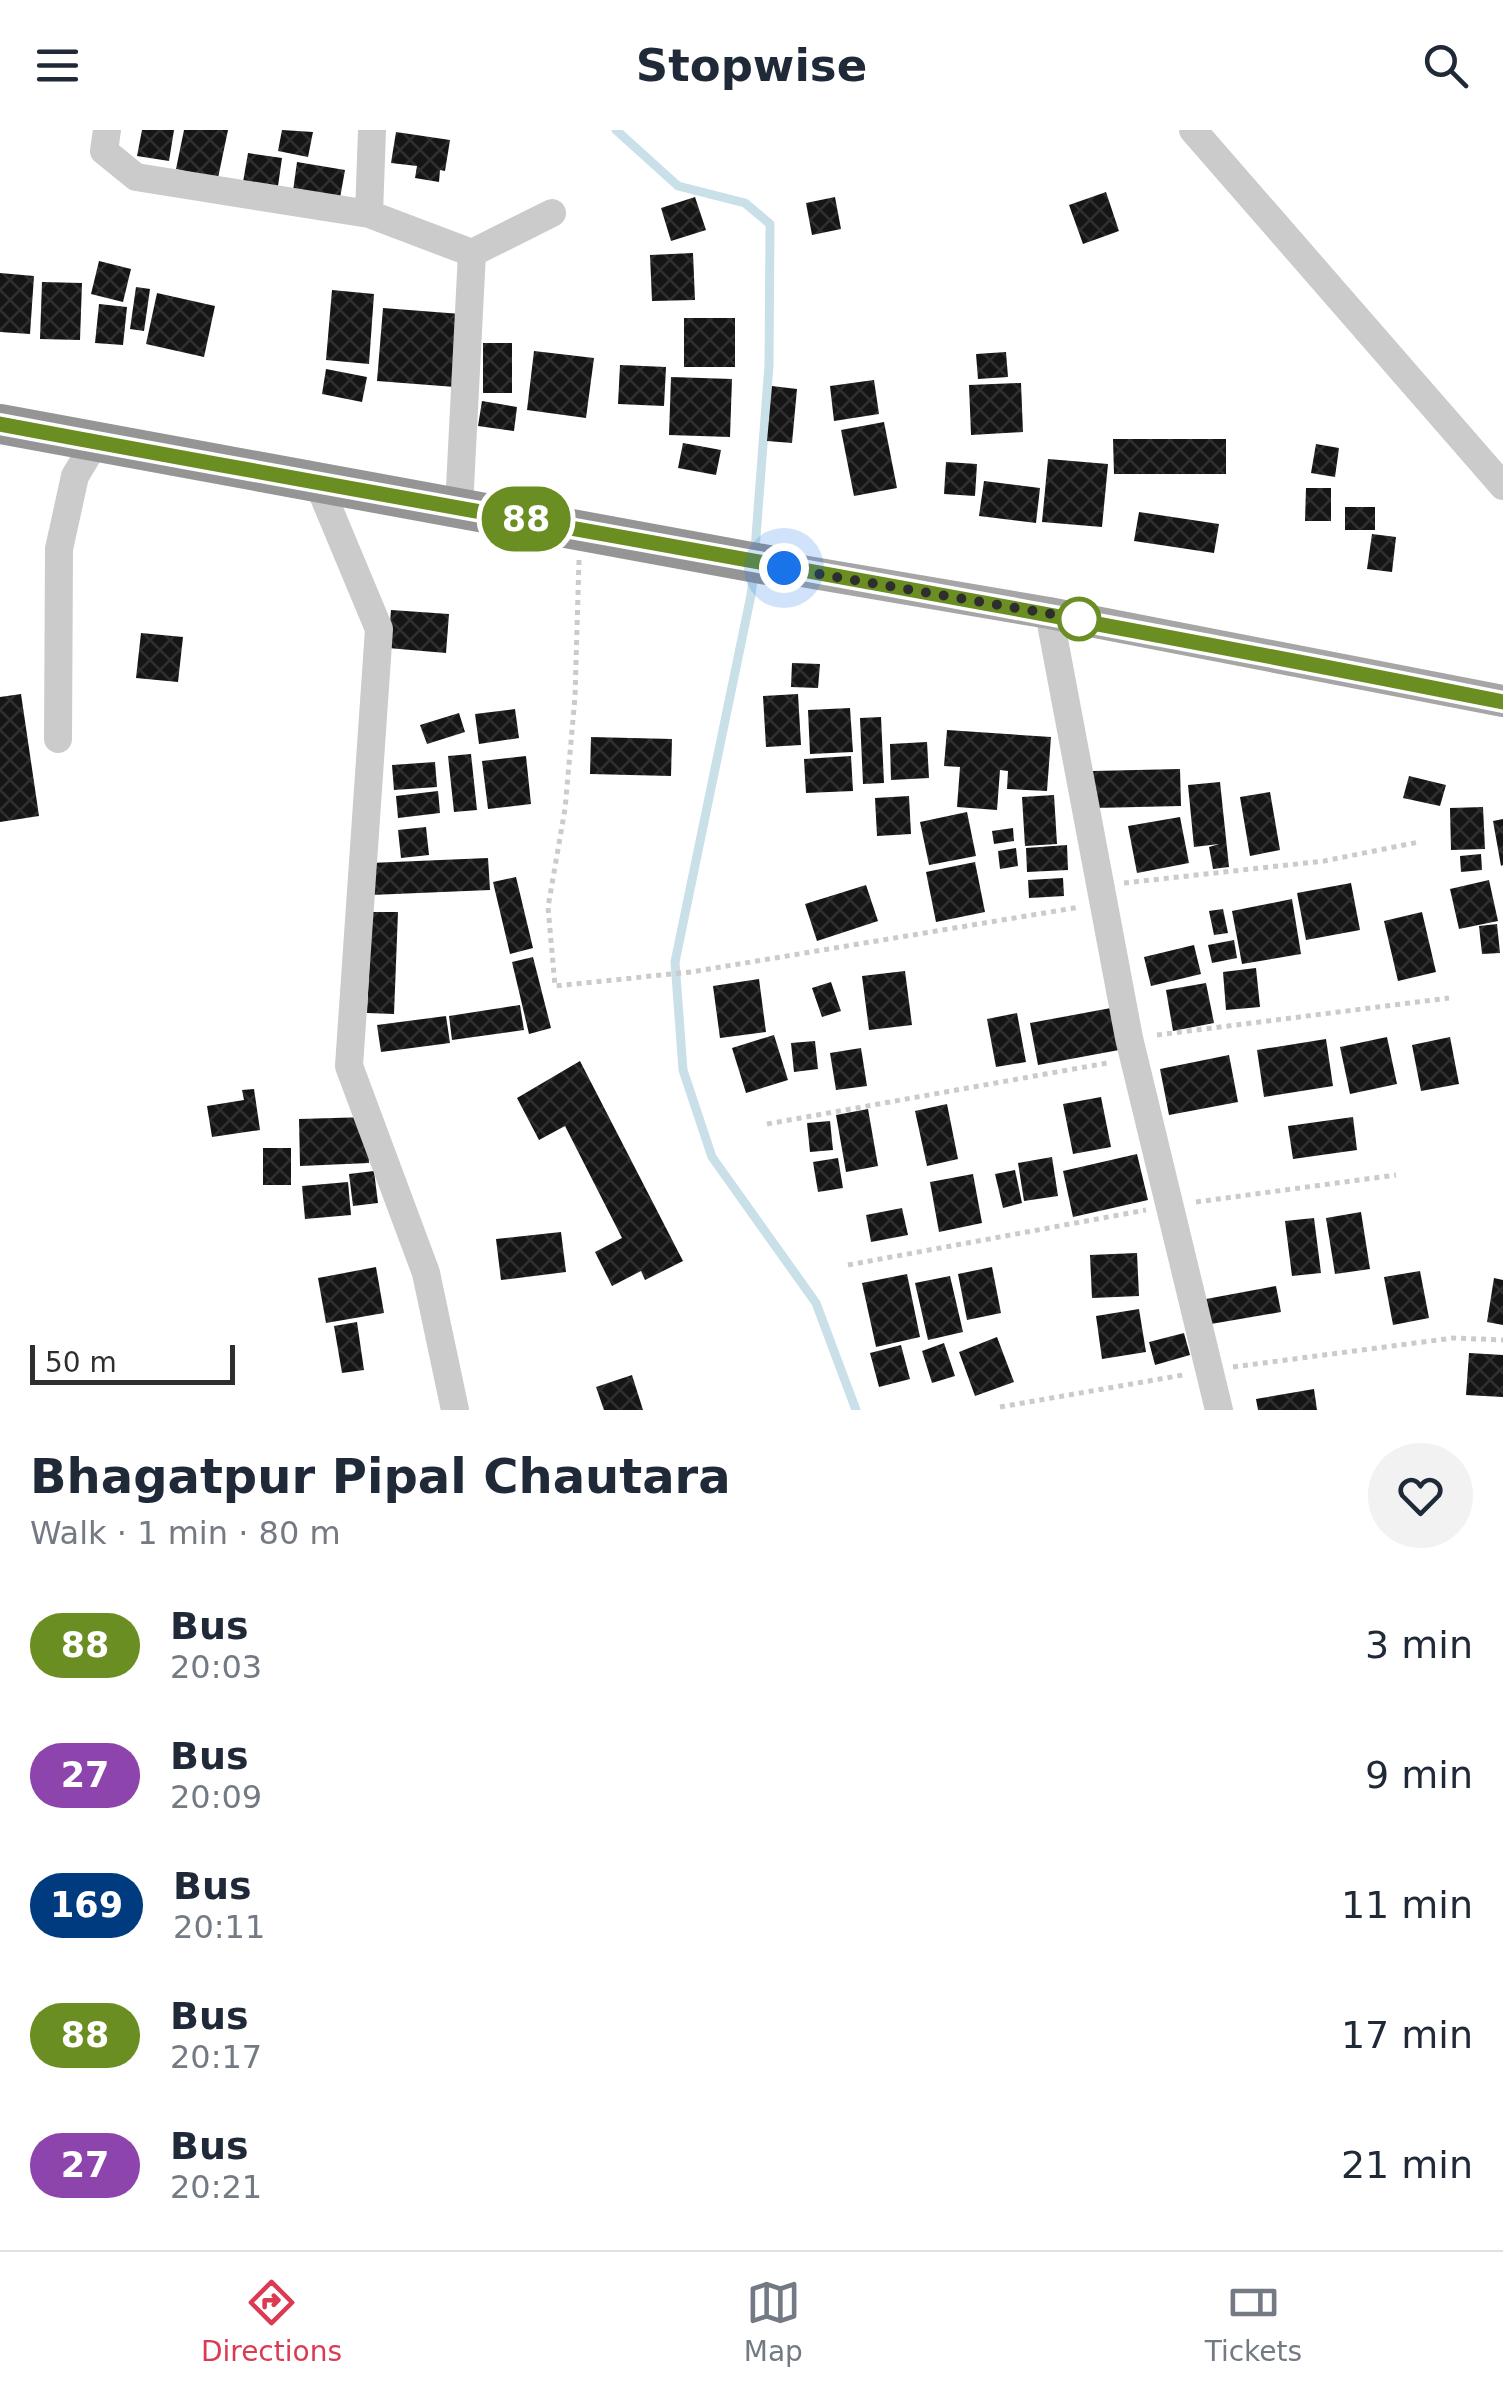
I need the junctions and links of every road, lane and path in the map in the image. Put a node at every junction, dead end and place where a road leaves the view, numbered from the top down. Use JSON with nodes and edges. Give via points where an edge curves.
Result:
{"nodes":[{"id":1,"x":107,"y":130,"type":"edge"},
{"id":2,"x":372,"y":130,"type":"edge"},
{"id":3,"x":1193,"y":130,"type":"edge"},
{"id":4,"x":369,"y":214,"type":"junction"},
{"id":5,"x":552,"y":214,"type":"dead end"},
{"id":6,"x":472,"y":253,"type":"junction"},
{"id":7,"x":0,"y":424,"type":"edge"},
{"id":8,"x":96,"y":441,"type":"junction"},
{"id":9,"x":318,"y":483,"type":"junction"},
{"id":10,"x":1503,"y":486,"type":"edge"},
{"id":11,"x":459,"y":507,"type":"junction"},
{"id":12,"x":580,"y":529,"type":"junction"},
{"id":13,"x":784,"y":568,"type":"joint"},
{"id":14,"x":1049,"y":613,"type":"junction"},
{"id":15,"x":1503,"y":702,"type":"edge"},
{"id":16,"x":58,"y":739,"type":"dead end"},
{"id":17,"x":1419,"y":842,"type":"dead end"},
{"id":18,"x":1102,"y":894,"type":"junction"},
{"id":19,"x":1449,"y":998,"type":"dead end"},
{"id":20,"x":1132,"y":1049,"type":"junction"},
{"id":21,"x":767,"y":1124,"type":"dead end"},
{"id":22,"x":1396,"y":1174,"type":"dead end"},
{"id":23,"x":1172,"y":1205,"type":"junction"},
{"id":24,"x":848,"y":1265,"type":"dead end"},
{"id":25,"x":1503,"y":1340,"type":"edge"},
{"id":26,"x":1210,"y":1370,"type":"junction"},
{"id":27,"x":1000,"y":1407,"type":"dead end"},
{"id":28,"x":454,"y":1410,"type":"edge"},
{"id":29,"x":1219,"y":1410,"type":"edge"}],
"edges":[{"from":1,"to":4,"type":"street","via":[[104,151],[136,177]]},
{"from":2,"to":4,"type":"street"},
{"from":3,"to":10,"type":"street"},
{"from":4,"to":6,"type":"street"},
{"from":5,"to":6,"type":"street"},
{"from":6,"to":11,"type":"street"},
{"from":7,"to":8,"type":"highway"},
{"from":8,"to":9,"type":"highway"},
{"from":8,"to":16,"type":"street","via":[[75,476],[59,549]]},
{"from":9,"to":11,"type":"highway"},
{"from":9,"to":28,"type":"street","via":[[378,629],[348,1066],[426,1273]]},
{"from":11,"to":12,"type":"highway"},
{"from":12,"to":13,"type":"highway"},
{"from":12,"to":18,"type":"path","via":[[574,716],[548,908],[555,986],[691,972]]},
{"from":13,"to":14,"type":"main road"},
{"from":14,"to":15,"type":"main road"},
{"from":14,"to":18,"type":"street"},
{"from":17,"to":18,"type":"path"},
{"from":18,"to":20,"type":"street"},
{"from":19,"to":20,"type":"path"},
{"from":20,"to":21,"type":"path"},
{"from":20,"to":23,"type":"street"},
{"from":22,"to":23,"type":"path"},
{"from":23,"to":24,"type":"path"},
{"from":23,"to":26,"type":"street"},
{"from":25,"to":26,"type":"path","via":[[1453,1338]]},
{"from":26,"to":27,"type":"path"},
{"from":26,"to":29,"type":"street"}]}
